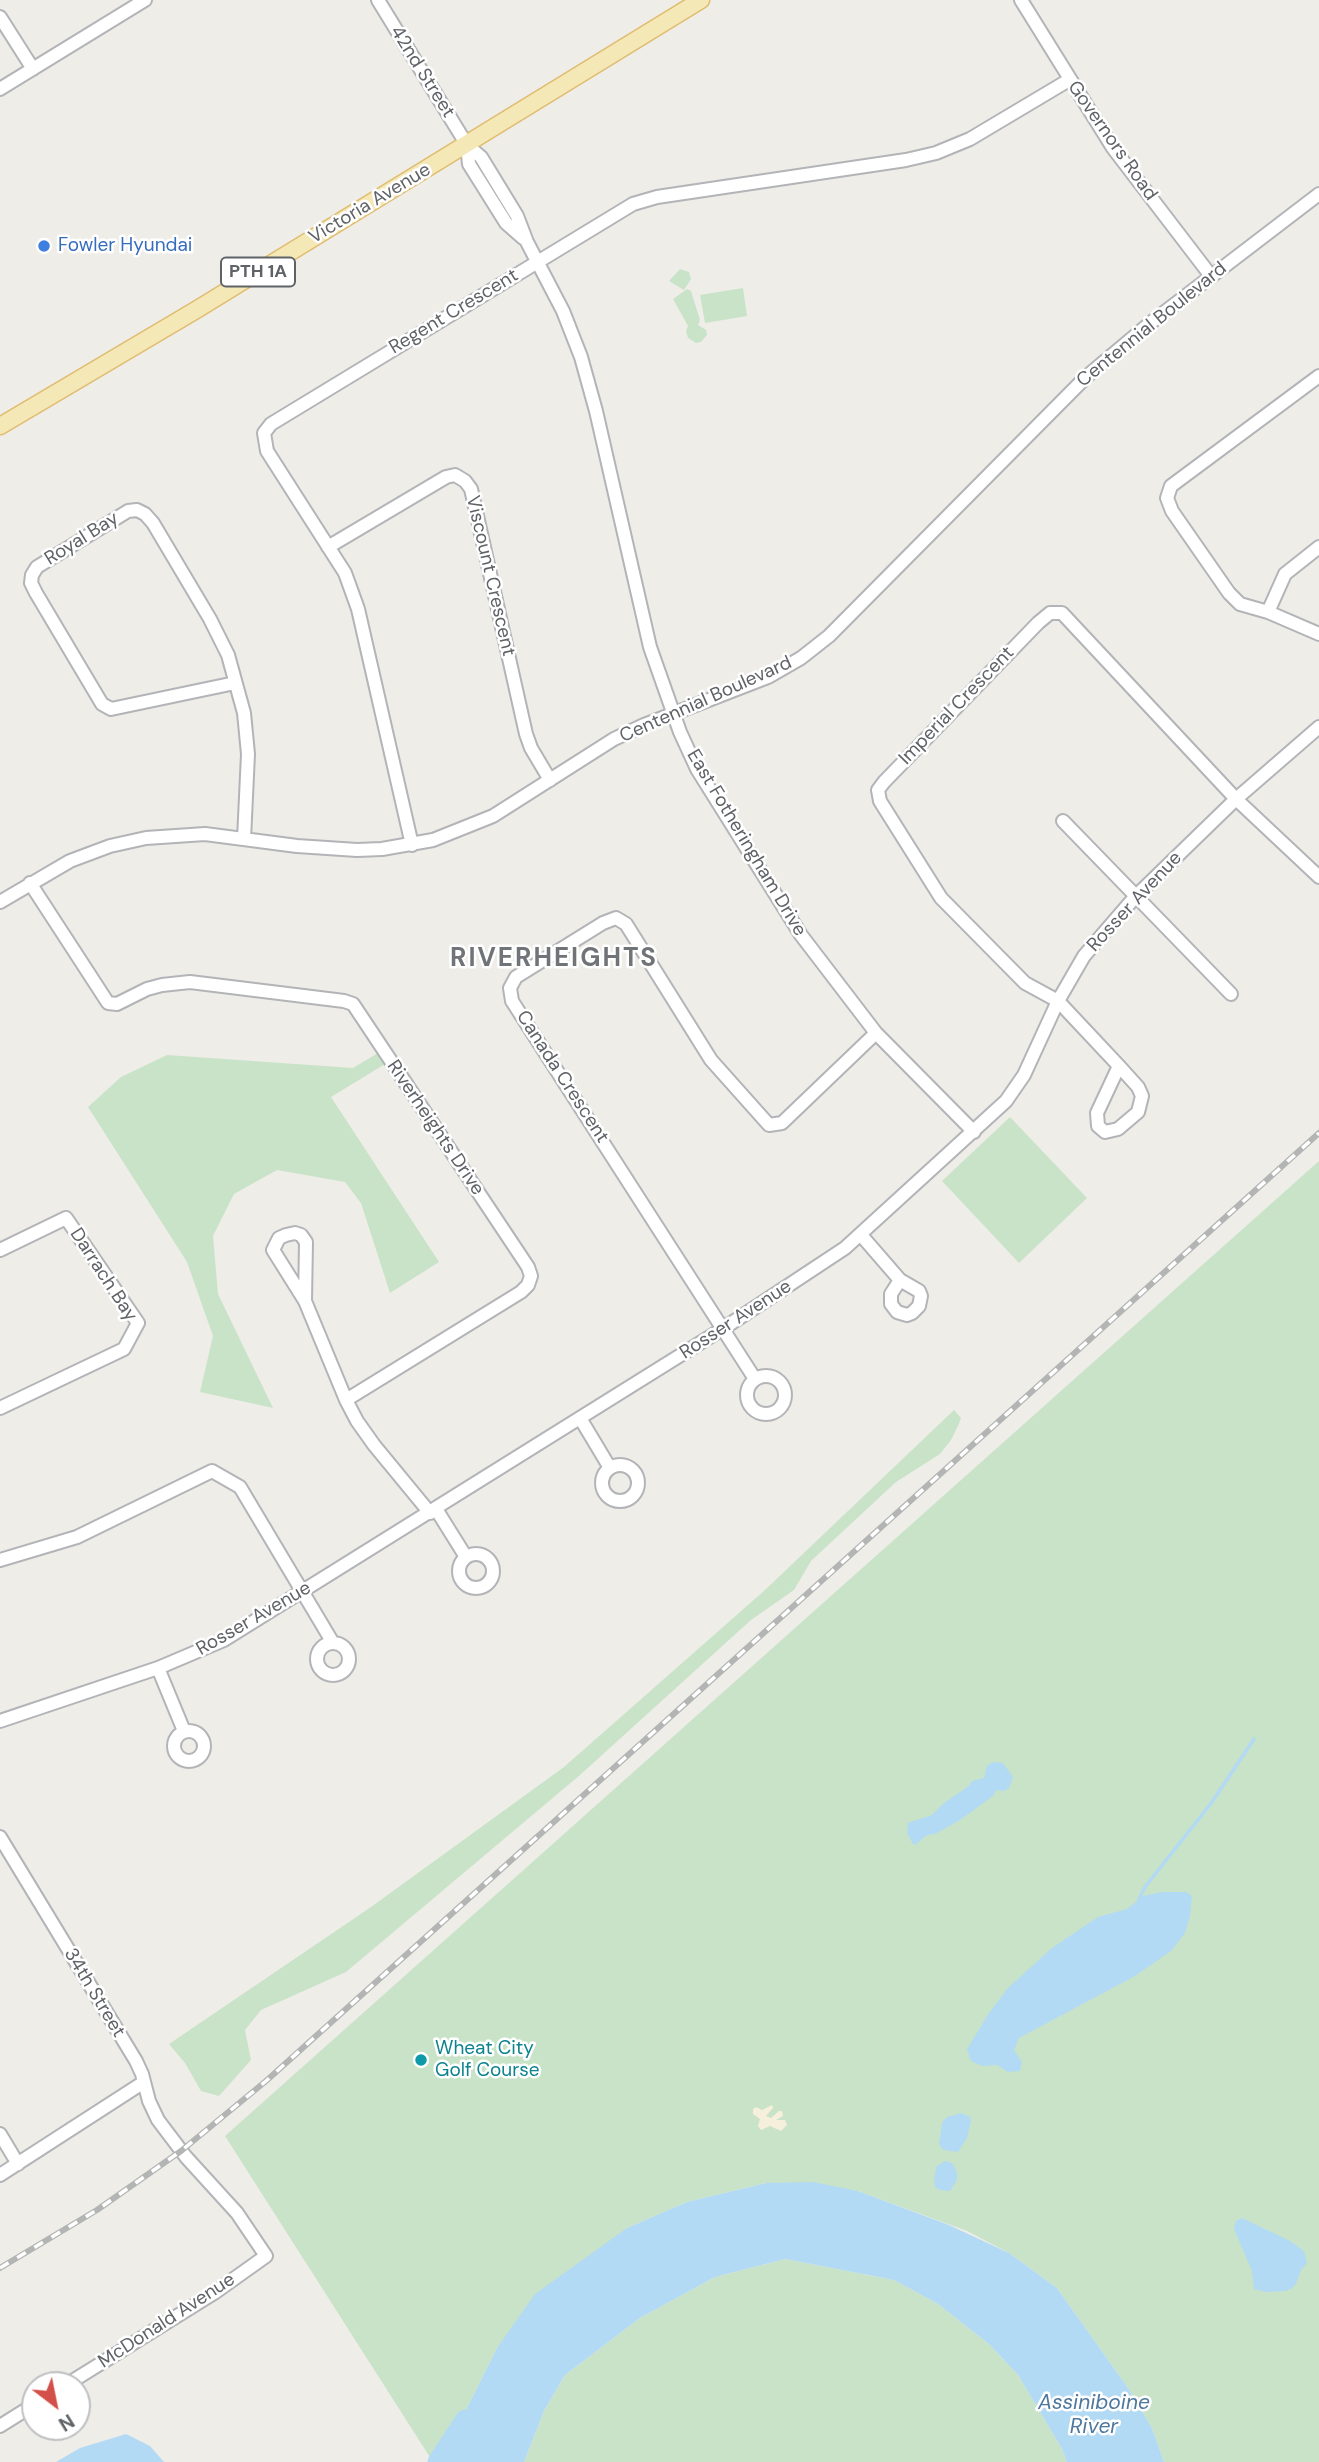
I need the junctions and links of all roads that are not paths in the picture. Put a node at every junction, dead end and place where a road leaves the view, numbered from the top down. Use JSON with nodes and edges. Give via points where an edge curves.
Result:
{"nodes":[{"id":1,"x":145,"y":0,"type":"edge"},
{"id":2,"x":378,"y":0,"type":"edge"},
{"id":3,"x":701,"y":0,"type":"edge"},
{"id":4,"x":1021,"y":0,"type":"edge"},
{"id":5,"x":0,"y":17,"type":"edge"},
{"id":6,"x":33,"y":69,"type":"junction"},
{"id":7,"x":1069,"y":79,"type":"junction"},
{"id":8,"x":0,"y":89,"type":"edge"},
{"id":9,"x":467,"y":145,"type":"junction"},
{"id":10,"x":1319,"y":194,"type":"edge"},
{"id":11,"x":538,"y":261,"type":"junction"},
{"id":12,"x":1212,"y":276,"type":"junction"},
{"id":13,"x":1319,"y":376,"type":"edge"},
{"id":14,"x":0,"y":428,"type":"edge"},
{"id":15,"x":328,"y":547,"type":"junction"},
{"id":16,"x":1319,"y":547,"type":"edge"},
{"id":17,"x":1268,"y":612,"type":"junction"},
{"id":18,"x":1319,"y":634,"type":"edge"},
{"id":19,"x":235,"y":683,"type":"junction"},
{"id":20,"x":672,"y":712,"type":"junction"},
{"id":21,"x":1319,"y":727,"type":"edge"},
{"id":22,"x":550,"y":780,"type":"junction"},
{"id":23,"x":1236,"y":799,"type":"junction"},
{"id":24,"x":1063,"y":821,"type":"dead end"},
{"id":25,"x":244,"y":839,"type":"junction"},
{"id":26,"x":412,"y":845,"type":"junction"},
{"id":27,"x":1319,"y":877,"type":"edge"},
{"id":28,"x":30,"y":883,"type":"junction"},
{"id":29,"x":1135,"y":897,"type":"junction"},
{"id":30,"x":0,"y":902,"type":"edge"},
{"id":31,"x":1231,"y":994,"type":"dead end"},
{"id":32,"x":1058,"y":1001,"type":"junction"},
{"id":33,"x":876,"y":1033,"type":"junction"},
{"id":34,"x":1119,"y":1066,"type":"junction"},
{"id":35,"x":974,"y":1132,"type":"junction"},
{"id":36,"x":861,"y":1235,"type":"junction"},
{"id":37,"x":0,"y":1250,"type":"edge"},
{"id":38,"x":900,"y":1280,"type":"dead end"},
{"id":39,"x":305,"y":1301,"type":"junction"},
{"id":40,"x":724,"y":1328,"type":"junction"},
{"id":41,"x":755,"y":1379,"type":"dead end"},
{"id":42,"x":346,"y":1400,"type":"junction"},
{"id":43,"x":0,"y":1408,"type":"edge"},
{"id":44,"x":580,"y":1418,"type":"junction"},
{"id":45,"x":610,"y":1468,"type":"dead end"},
{"id":46,"x":433,"y":1511,"type":"junction"},
{"id":47,"x":466,"y":1557,"type":"dead end"},
{"id":48,"x":0,"y":1560,"type":"edge"},
{"id":49,"x":303,"y":1592,"type":"junction"},
{"id":50,"x":333,"y":1643,"type":"dead end"},
{"id":51,"x":158,"y":1668,"type":"junction"},
{"id":52,"x":0,"y":1721,"type":"edge"},
{"id":53,"x":184,"y":1731,"type":"dead end"},
{"id":54,"x":0,"y":1837,"type":"edge"},
{"id":55,"x":144,"y":2082,"type":"junction"},
{"id":56,"x":0,"y":2134,"type":"edge"},
{"id":57,"x":18,"y":2164,"type":"junction"},
{"id":58,"x":0,"y":2175,"type":"edge"},
{"id":59,"x":266,"y":2256,"type":"joint"},
{"id":60,"x":89,"y":2371,"type":"edge"},
{"id":61,"x":21,"y":2413,"type":"edge"},
{"id":62,"x":0,"y":2426,"type":"edge"}],
"edges":[{"from":1,"to":6,"type":"street"},
{"from":2,"to":9,"type":"street","name":"42nd Street"},
{"from":3,"to":9,"type":"main road","name":"Victoria Avenue","number":"PTH 1A"},
{"from":4,"to":7,"type":"street","name":"Governors Road"},
{"from":5,"to":6,"type":"street"},
{"from":6,"to":8,"type":"street"},
{"from":7,"to":11,"type":"street","name":"Regent Crescent","via":[[970,139],[936,153],[657,197],[621,211]]},
{"from":7,"to":12,"type":"street","name":"Governors Road","via":[[1113,148]]},
{"from":9,"to":11,"type":"street","name":"East Fotheringham Drive","via":[[469,164],[506,223],[527,242]]},
{"from":9,"to":14,"type":"main road","name":"Victoria Avenue","number":"PTH 1A"},
{"from":10,"to":12,"type":"street","name":"Centennial Boulevard"},
{"from":11,"to":15,"type":"street","name":"Regent Crescent","via":[[271,424],[264,433],[267,451]]},
{"from":11,"to":20,"type":"street","name":"East Fotheringham Drive","via":[[564,311],[581,358],[650,647]]},
{"from":12,"to":20,"type":"street","name":"Centennial Boulevard","via":[[1086,377],[801,658],[768,677]]},
{"from":13,"to":17,"type":"street","via":[[1171,486],[1167,498],[1229,593],[1240,604]]},
{"from":15,"to":22,"type":"street","name":"Viscount Crescent","via":[[446,477],[455,475],[465,481],[471,489],[526,734]]},
{"from":15,"to":26,"type":"street","name":"Regent Crescent","via":[[345,573],[358,609]]},
{"from":16,"to":17,"type":"street","via":[[1285,574]]},
{"from":17,"to":18,"type":"street"},
{"from":19,"to":19,"type":"street","name":"Royal Bay","via":[[228,655],[210,619],[153,523],[137,510],[118,515],[37,567],[32,575],[36,593],[102,704],[111,709]]},
{"from":19,"to":25,"type":"street","name":"Royal Bay","via":[[248,754]]},
{"from":20,"to":22,"type":"street","name":"Centennial Boulevard","via":[[614,740]]},
{"from":20,"to":33,"type":"street","name":"East Fotheringham Drive","via":[[697,769],[801,935]]},
{"from":21,"to":23,"type":"street","name":"Rosser Avenue"},
{"from":22,"to":26,"type":"street","name":"Centennial Boulevard","via":[[475,824]]},
{"from":23,"to":27,"type":"street"},
{"from":23,"to":29,"type":"street","name":"Rosser Avenue"},
{"from":23,"to":32,"type":"street","name":"Imperial Crescent","via":[[1062,614],[1050,613],[884,782],[878,790],[880,801],[941,898],[1026,983]]},
{"from":24,"to":29,"type":"street"},
{"from":25,"to":26,"type":"street","name":"Centennial Boulevard","via":[[357,850]]},
{"from":25,"to":28,"type":"street","name":"Centennial Boulevard","via":[[205,834],[146,838],[69,861]]},
{"from":28,"to":30,"type":"street","name":"Centennial Boulevard"},
{"from":28,"to":42,"type":"street","name":"Riverheights Drive","via":[[108,1003],[117,1004],[146,989],[190,982],[354,1004],[528,1268],[531,1276],[521,1292]]},
{"from":29,"to":31,"type":"street"},
{"from":29,"to":32,"type":"street","name":"Rosser Avenue","via":[[1084,956]]},
{"from":32,"to":34,"type":"street"},
{"from":32,"to":35,"type":"street","name":"Rosser Avenue","via":[[1024,1075],[1006,1101]]},
{"from":33,"to":35,"type":"street","name":"East Fotheringham Drive"},
{"from":33,"to":40,"type":"street","name":"Canada Crescent","via":[[782,1123],[769,1125],[711,1060],[626,924],[616,918],[516,977],[510,988],[512,1001]]},
{"from":34,"to":34,"type":"street","via":[[1097,1113],[1098,1126],[1111,1133],[1138,1112],[1142,1096]]},
{"from":35,"to":36,"type":"street","name":"Rosser Avenue"},
{"from":36,"to":38,"type":"street"},
{"from":36,"to":40,"type":"street","name":"Rosser Avenue"},
{"from":37,"to":43,"type":"street","name":"Darrach Bay","via":[[66,1218],[138,1324],[124,1349]]},
{"from":39,"to":39,"type":"street","via":[[306,1242],[295,1233],[279,1238],[273,1250]]},
{"from":39,"to":42,"type":"street"},
{"from":40,"to":41,"type":"street"},
{"from":40,"to":44,"type":"street","name":"Rosser Avenue"},
{"from":42,"to":46,"type":"street","via":[[374,1445]]},
{"from":44,"to":45,"type":"street"},
{"from":44,"to":46,"type":"street","name":"Rosser Avenue"},
{"from":46,"to":47,"type":"street"},
{"from":46,"to":49,"type":"street","name":"Rosser Avenue"},
{"from":48,"to":49,"type":"street","via":[[77,1537],[212,1471],[240,1487]]},
{"from":49,"to":50,"type":"street"},
{"from":49,"to":51,"type":"street","name":"Rosser Avenue","via":[[224,1640]]},
{"from":51,"to":52,"type":"street","name":"Rosser Avenue"},
{"from":51,"to":53,"type":"street"},
{"from":54,"to":55,"type":"street","name":"34th Street"},
{"from":55,"to":57,"type":"street"},
{"from":55,"to":59,"type":"street","name":"34th Street","via":[[152,2109]]},
{"from":56,"to":57,"type":"street"},
{"from":57,"to":58,"type":"street"},
{"from":59,"to":60,"type":"street","name":"McDonald Avenue"},
{"from":61,"to":62,"type":"street"}]}
